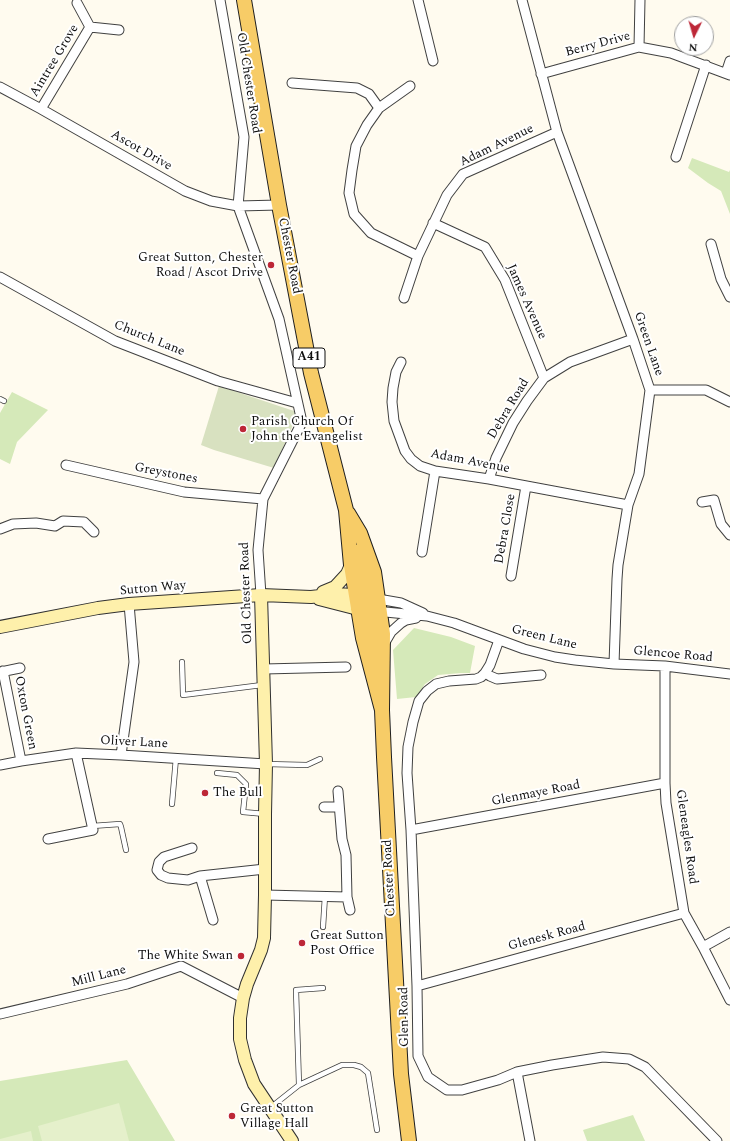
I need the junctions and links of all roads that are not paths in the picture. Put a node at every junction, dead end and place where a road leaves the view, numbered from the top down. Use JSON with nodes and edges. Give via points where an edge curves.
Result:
{"nodes":[{"id":1,"x":220,"y":0,"type":"edge"},
{"id":2,"x":244,"y":0,"type":"edge"},
{"id":3,"x":418,"y":0,"type":"edge"},
{"id":4,"x":522,"y":0,"type":"edge"},
{"id":5,"x":640,"y":0,"type":"edge"},
{"id":6,"x":77,"y":3,"type":"dead end"},
{"id":7,"x":90,"y":27,"type":"junction"},
{"id":8,"x":119,"y":30,"type":"dead end"},
{"id":9,"x":639,"y":47,"type":"junction"},
{"id":10,"x":433,"y":61,"type":"dead end"},
{"id":11,"x":730,"y":61,"type":"edge"},
{"id":12,"x":706,"y":65,"type":"junction"},
{"id":13,"x":541,"y":74,"type":"junction"},
{"id":14,"x":728,"y":74,"type":"edge"},
{"id":15,"x":292,"y":83,"type":"dead end"},
{"id":16,"x":410,"y":86,"type":"dead end"},
{"id":17,"x":0,"y":87,"type":"edge"},
{"id":18,"x":379,"y":108,"type":"junction"},
{"id":19,"x":41,"y":109,"type":"junction"},
{"id":20,"x":557,"y":132,"type":"junction"},
{"id":21,"x":676,"y":157,"type":"dead end"},
{"id":22,"x":279,"y":205,"type":"junction"},
{"id":23,"x":238,"y":206,"type":"junction"},
{"id":24,"x":433,"y":223,"type":"junction"},
{"id":25,"x":711,"y":244,"type":"dead end"},
{"id":26,"x":418,"y":256,"type":"junction"},
{"id":27,"x":0,"y":277,"type":"edge"},
{"id":28,"x":730,"y":297,"type":"edge"},
{"id":29,"x":404,"y":298,"type":"dead end"},
{"id":30,"x":633,"y":339,"type":"junction"},
{"id":31,"x":401,"y":362,"type":"dead end"},
{"id":32,"x":544,"y":378,"type":"junction"},
{"id":33,"x":650,"y":390,"type":"junction"},
{"id":34,"x":730,"y":402,"type":"edge"},
{"id":35,"x":297,"y":403,"type":"junction"},
{"id":36,"x":66,"y":465,"type":"dead end"},
{"id":37,"x":435,"y":471,"type":"junction"},
{"id":38,"x":489,"y":479,"type":"junction"},
{"id":39,"x":526,"y":486,"type":"junction"},
{"id":40,"x":263,"y":499,"type":"junction"},
{"id":41,"x":702,"y":502,"type":"dead end"},
{"id":42,"x":628,"y":505,"type":"junction"},
{"id":43,"x":346,"y":510,"type":"junction"},
{"id":44,"x":63,"y":511,"type":"dead end"},
{"id":45,"x":63,"y":521,"type":"junction"},
{"id":46,"x":0,"y":529,"type":"edge"},
{"id":47,"x":94,"y":532,"type":"dead end"},
{"id":48,"x":730,"y":534,"type":"edge"},
{"id":49,"x":422,"y":552,"type":"dead end"},
{"id":50,"x":351,"y":565,"type":"junction"},
{"id":51,"x":511,"y":576,"type":"dead end"},
{"id":52,"x":261,"y":595,"type":"junction"},
{"id":53,"x":311,"y":597,"type":"junction"},
{"id":54,"x":129,"y":604,"type":"junction"},
{"id":55,"x":368,"y":604,"type":"junction"},
{"id":56,"x":427,"y":616,"type":"junction"},
{"id":57,"x":0,"y":627,"type":"edge"},
{"id":58,"x":499,"y":640,"type":"junction"},
{"id":59,"x":383,"y":645,"type":"junction"},
{"id":60,"x":182,"y":662,"type":"dead end"},
{"id":61,"x":614,"y":664,"type":"junction"},
{"id":62,"x":665,"y":666,"type":"junction"},
{"id":63,"x":346,"y":667,"type":"dead end"},
{"id":64,"x":20,"y":668,"type":"dead end"},
{"id":65,"x":264,"y":669,"type":"junction"},
{"id":66,"x":1,"y":672,"type":"edge"},
{"id":67,"x":485,"y":673,"type":"junction"},
{"id":68,"x":730,"y":674,"type":"edge"},
{"id":69,"x":541,"y":675,"type":"dead end"},
{"id":70,"x":264,"y":685,"type":"junction"},
{"id":71,"x":382,"y":710,"type":"junction"},
{"id":72,"x":76,"y":754,"type":"junction"},
{"id":73,"x":121,"y":755,"type":"junction"},
{"id":74,"x":176,"y":758,"type":"junction"},
{"id":75,"x":320,"y":759,"type":"dead end"},
{"id":76,"x":21,"y":761,"type":"junction"},
{"id":77,"x":266,"y":764,"type":"junction"},
{"id":78,"x":0,"y":765,"type":"edge"},
{"id":79,"x":217,"y":773,"type":"dead end"},
{"id":80,"x":665,"y":783,"type":"junction"},
{"id":81,"x":338,"y":791,"type":"dead end"},
{"id":82,"x":172,"y":804,"type":"dead end"},
{"id":83,"x":324,"y":807,"type":"dead end"},
{"id":84,"x":339,"y":807,"type":"junction"},
{"id":85,"x":265,"y":814,"type":"junction"},
{"id":86,"x":92,"y":826,"type":"junction"},
{"id":87,"x":411,"y":830,"type":"junction"},
{"id":88,"x":48,"y":839,"type":"dead end"},
{"id":89,"x":192,"y":848,"type":"dead end"},
{"id":90,"x":126,"y":850,"type":"dead end"},
{"id":91,"x":265,"y":869,"type":"junction"},
{"id":92,"x":200,"y":876,"type":"junction"},
{"id":93,"x":265,"y":895,"type":"junction"},
{"id":94,"x":325,"y":896,"type":"junction"},
{"id":95,"x":347,"y":897,"type":"junction"},
{"id":96,"x":350,"y":910,"type":"dead end"},
{"id":97,"x":684,"y":913,"type":"junction"},
{"id":98,"x":213,"y":920,"type":"dead end"},
{"id":99,"x":323,"y":927,"type":"dead end"},
{"id":100,"x":730,"y":932,"type":"edge"},
{"id":101,"x":703,"y":947,"type":"junction"},
{"id":102,"x":417,"y":986,"type":"junction"},
{"id":103,"x":323,"y":988,"type":"dead end"},
{"id":104,"x":243,"y":998,"type":"junction"},
{"id":105,"x":730,"y":1000,"type":"edge"},
{"id":106,"x":0,"y":1014,"type":"edge"},
{"id":107,"x":517,"y":1072,"type":"junction"},
{"id":108,"x":299,"y":1085,"type":"junction"},
{"id":109,"x":270,"y":1108,"type":"junction"},
{"id":110,"x":377,"y":1130,"type":"dead end"},
{"id":111,"x":292,"y":1141,"type":"edge"},
{"id":112,"x":409,"y":1141,"type":"edge"},
{"id":113,"x":530,"y":1141,"type":"edge"},
{"id":114,"x":717,"y":1141,"type":"edge"}],
"edges":[{"from":1,"to":23,"type":"street","name":"Old Chester Road","via":[[244,137]]},
{"from":2,"to":22,"type":"main road","name":"Chester Road","number":"A41"},
{"from":3,"to":10,"type":"street"},
{"from":4,"to":13,"type":"street","name":"Green Lane"},
{"from":5,"to":9,"type":"street"},
{"from":6,"to":7,"type":"street","name":"Aintree Grove"},
{"from":7,"to":8,"type":"street","name":"Aintree Grove"},
{"from":7,"to":19,"type":"street","name":"Aintree Grove"},
{"from":9,"to":12,"type":"street","name":"Berry Drive","via":[[671,53]]},
{"from":9,"to":13,"type":"street","name":"Berry Drive"},
{"from":11,"to":14,"type":"street"},
{"from":12,"to":14,"type":"street","name":"Berry Drive"},
{"from":12,"to":21,"type":"street"},
{"from":13,"to":20,"type":"street","name":"Green Lane"},
{"from":15,"to":18,"type":"street","via":[[356,88],[369,94]]},
{"from":16,"to":18,"type":"street"},
{"from":17,"to":19,"type":"street","name":"Ascot Drive"},
{"from":18,"to":26,"type":"street","via":[[356,146],[349,193],[354,214],[371,233]]},
{"from":19,"to":23,"type":"street","name":"Ascot Drive","via":[[184,191],[212,201]]},
{"from":20,"to":24,"type":"street","name":"Adam Avenue","via":[[463,174]]},
{"from":20,"to":30,"type":"street","name":"Green Lane"},
{"from":22,"to":23,"type":"street","name":"Ascot Drive"},
{"from":22,"to":43,"type":"main road","name":"Chester Road","number":"A41","via":[[311,373]]},
{"from":23,"to":35,"type":"street","name":"Old Chester Road","via":[[279,319]]},
{"from":24,"to":26,"type":"street","name":"Adam Avenue"},
{"from":24,"to":32,"type":"street","name":"James Avenue","via":[[485,247],[505,280]]},
{"from":25,"to":28,"type":"street","via":[[721,279]]},
{"from":26,"to":29,"type":"street","name":"Adam Avenue"},
{"from":27,"to":35,"type":"street","name":"Church Lane","via":[[115,341],[218,381]]},
{"from":30,"to":32,"type":"street","name":"Debra Road","via":[[570,362]]},
{"from":30,"to":33,"type":"street","name":"Green Lane"},
{"from":31,"to":37,"type":"street","name":"Adam Avenue","via":[[393,388],[394,421],[405,451],[411,459],[420,466]]},
{"from":32,"to":38,"type":"street","name":"Debra Road","via":[[513,423]]},
{"from":33,"to":34,"type":"street","via":[[706,390]]},
{"from":33,"to":42,"type":"street","name":"Green Lane","via":[[639,474]]},
{"from":35,"to":40,"type":"street","name":"Old Chester Road","via":[[302,422]]},
{"from":36,"to":40,"type":"street","name":"Greystones","via":[[184,492]]},
{"from":37,"to":38,"type":"street","name":"Adam Avenue"},
{"from":37,"to":49,"type":"street"},
{"from":38,"to":39,"type":"street","name":"Adam Avenue"},
{"from":39,"to":42,"type":"street","name":"Adam Avenue"},
{"from":39,"to":51,"type":"street","name":"Debra Close"},
{"from":40,"to":52,"type":"street","name":"Old Chester Road","via":[[258,550]]},
{"from":41,"to":48,"type":"street","via":[[714,500],[721,524]]},
{"from":42,"to":61,"type":"street","name":"Green Lane","via":[[617,579]]},
{"from":43,"to":50,"type":"main road","name":"Chester Road","number":"A41"},
{"from":43,"to":55,"type":"main road","name":"Chester Road","number":"A41","via":[[360,533],[374,572]]},
{"from":44,"to":45,"type":"street"},
{"from":45,"to":46,"type":"street","via":[[54,526],[36,523],[13,524]]},
{"from":45,"to":47,"type":"street","via":[[84,522]]},
{"from":50,"to":53,"type":"main road","name":"Sutton Way","via":[[347,574],[335,587]]},
{"from":50,"to":55,"type":"main road","name":"Chester Road","number":"A41"},
{"from":52,"to":53,"type":"main road","name":"Sutton Way"},
{"from":52,"to":54,"type":"main road","name":"Sutton Way"},
{"from":52,"to":65,"type":"main road","name":"Old Chester Road"},
{"from":53,"to":55,"type":"main road","name":"Sutton Way"},
{"from":54,"to":57,"type":"main road","name":"Sutton Way"},
{"from":54,"to":73,"type":"street","via":[[134,662]]},
{"from":55,"to":56,"type":"street","name":"Green Lane","via":[[401,603]]},
{"from":55,"to":59,"type":"main road","name":"Chester Road","number":"A41","via":[[383,634]]},
{"from":55,"to":71,"type":"main road","name":"Chester Road","number":"A41","via":[[363,638]]},
{"from":56,"to":58,"type":"street","name":"Green Lane","via":[[461,625]]},
{"from":56,"to":59,"type":"street","name":"Green Lane","via":[[401,623]]},
{"from":58,"to":61,"type":"street","name":"Green Lane","via":[[555,657]]},
{"from":58,"to":67,"type":"street","name":"Green Lane"},
{"from":59,"to":71,"type":"main road","name":"Chester Road","number":"A41"},
{"from":60,"to":70,"type":"lane","via":[[183,695]]},
{"from":61,"to":62,"type":"street","name":"Glencoe Road"},
{"from":62,"to":68,"type":"street","name":"Glencoe Road"},
{"from":62,"to":80,"type":"street","name":"Gleneagles Road"},
{"from":63,"to":65,"type":"street"},
{"from":64,"to":66,"type":"street","name":"Oxton Green"},
{"from":65,"to":70,"type":"main road","name":"Old Chester Road"},
{"from":66,"to":76,"type":"street","name":"Oxton Green"},
{"from":67,"to":69,"type":"street","via":[[497,678]]},
{"from":67,"to":87,"type":"street","name":"Glen Road","via":[[476,679],[436,684],[419,701],[408,747]]},
{"from":70,"to":77,"type":"main road","name":"Old Chester Road"},
{"from":71,"to":112,"type":"main road","name":"Chester Road","number":"A41","via":[[401,1074]]},
{"from":72,"to":73,"type":"street","name":"Oliver Lane"},
{"from":72,"to":76,"type":"street","name":"Oliver Lane"},
{"from":72,"to":86,"type":"street"},
{"from":73,"to":74,"type":"street","name":"Oliver Lane"},
{"from":74,"to":77,"type":"street","name":"Oliver Lane"},
{"from":74,"to":82,"type":"lane"},
{"from":75,"to":77,"type":"lane","via":[[307,765]]},
{"from":76,"to":78,"type":"street","name":"Oliver Lane"},
{"from":77,"to":85,"type":"main road","name":"Old Chester Road"},
{"from":79,"to":85,"type":"lane","via":[[237,775],[246,784],[243,812]]},
{"from":80,"to":87,"type":"street","name":"Glenmaye Road"},
{"from":80,"to":97,"type":"street","name":"Gleneagles Road"},
{"from":81,"to":84,"type":"street"},
{"from":83,"to":84,"type":"street"},
{"from":84,"to":95,"type":"street","via":[[346,855]]},
{"from":85,"to":91,"type":"main road","name":"Old Chester Road"},
{"from":86,"to":88,"type":"street","via":[[93,830]]},
{"from":86,"to":90,"type":"lane","via":[[120,824]]},
{"from":87,"to":102,"type":"street","name":"Glen Road"},
{"from":89,"to":92,"type":"street","via":[[164,857],[159,862],[157,870],[168,878],[188,880]]},
{"from":91,"to":92,"type":"street"},
{"from":91,"to":93,"type":"main road","name":"Old Chester Road"},
{"from":92,"to":98,"type":"street"},
{"from":93,"to":94,"type":"street"},
{"from":93,"to":104,"type":"main road","name":"Old Chester Road","via":[[264,938]]},
{"from":94,"to":95,"type":"street"},
{"from":94,"to":99,"type":"lane"},
{"from":95,"to":96,"type":"street"},
{"from":97,"to":101,"type":"street","name":"Gleneagles Road"},
{"from":97,"to":102,"type":"street","name":"Glenesk Road"},
{"from":100,"to":101,"type":"street"},
{"from":101,"to":105,"type":"street","name":"Gleneagles Road"},
{"from":102,"to":107,"type":"street","name":"Glen Road","via":[[418,1056],[428,1077],[447,1090],[462,1090]]},
{"from":103,"to":108,"type":"lane","via":[[296,990]]},
{"from":104,"to":106,"type":"street","name":"Mill Lane","via":[[180,966],[127,984]]},
{"from":104,"to":109,"type":"main road","name":"Old Chester Road","via":[[240,1039],[245,1060],[254,1084]]},
{"from":107,"to":113,"type":"street"},
{"from":107,"to":114,"type":"street","name":"Glen Road","via":[[577,1060],[603,1057],[629,1059],[645,1067]]},
{"from":108,"to":109,"type":"lane"},
{"from":108,"to":110,"type":"lane","via":[[342,1065],[361,1067],[368,1073]]},
{"from":109,"to":111,"type":"main road","name":"Old Chester Road"}]}
